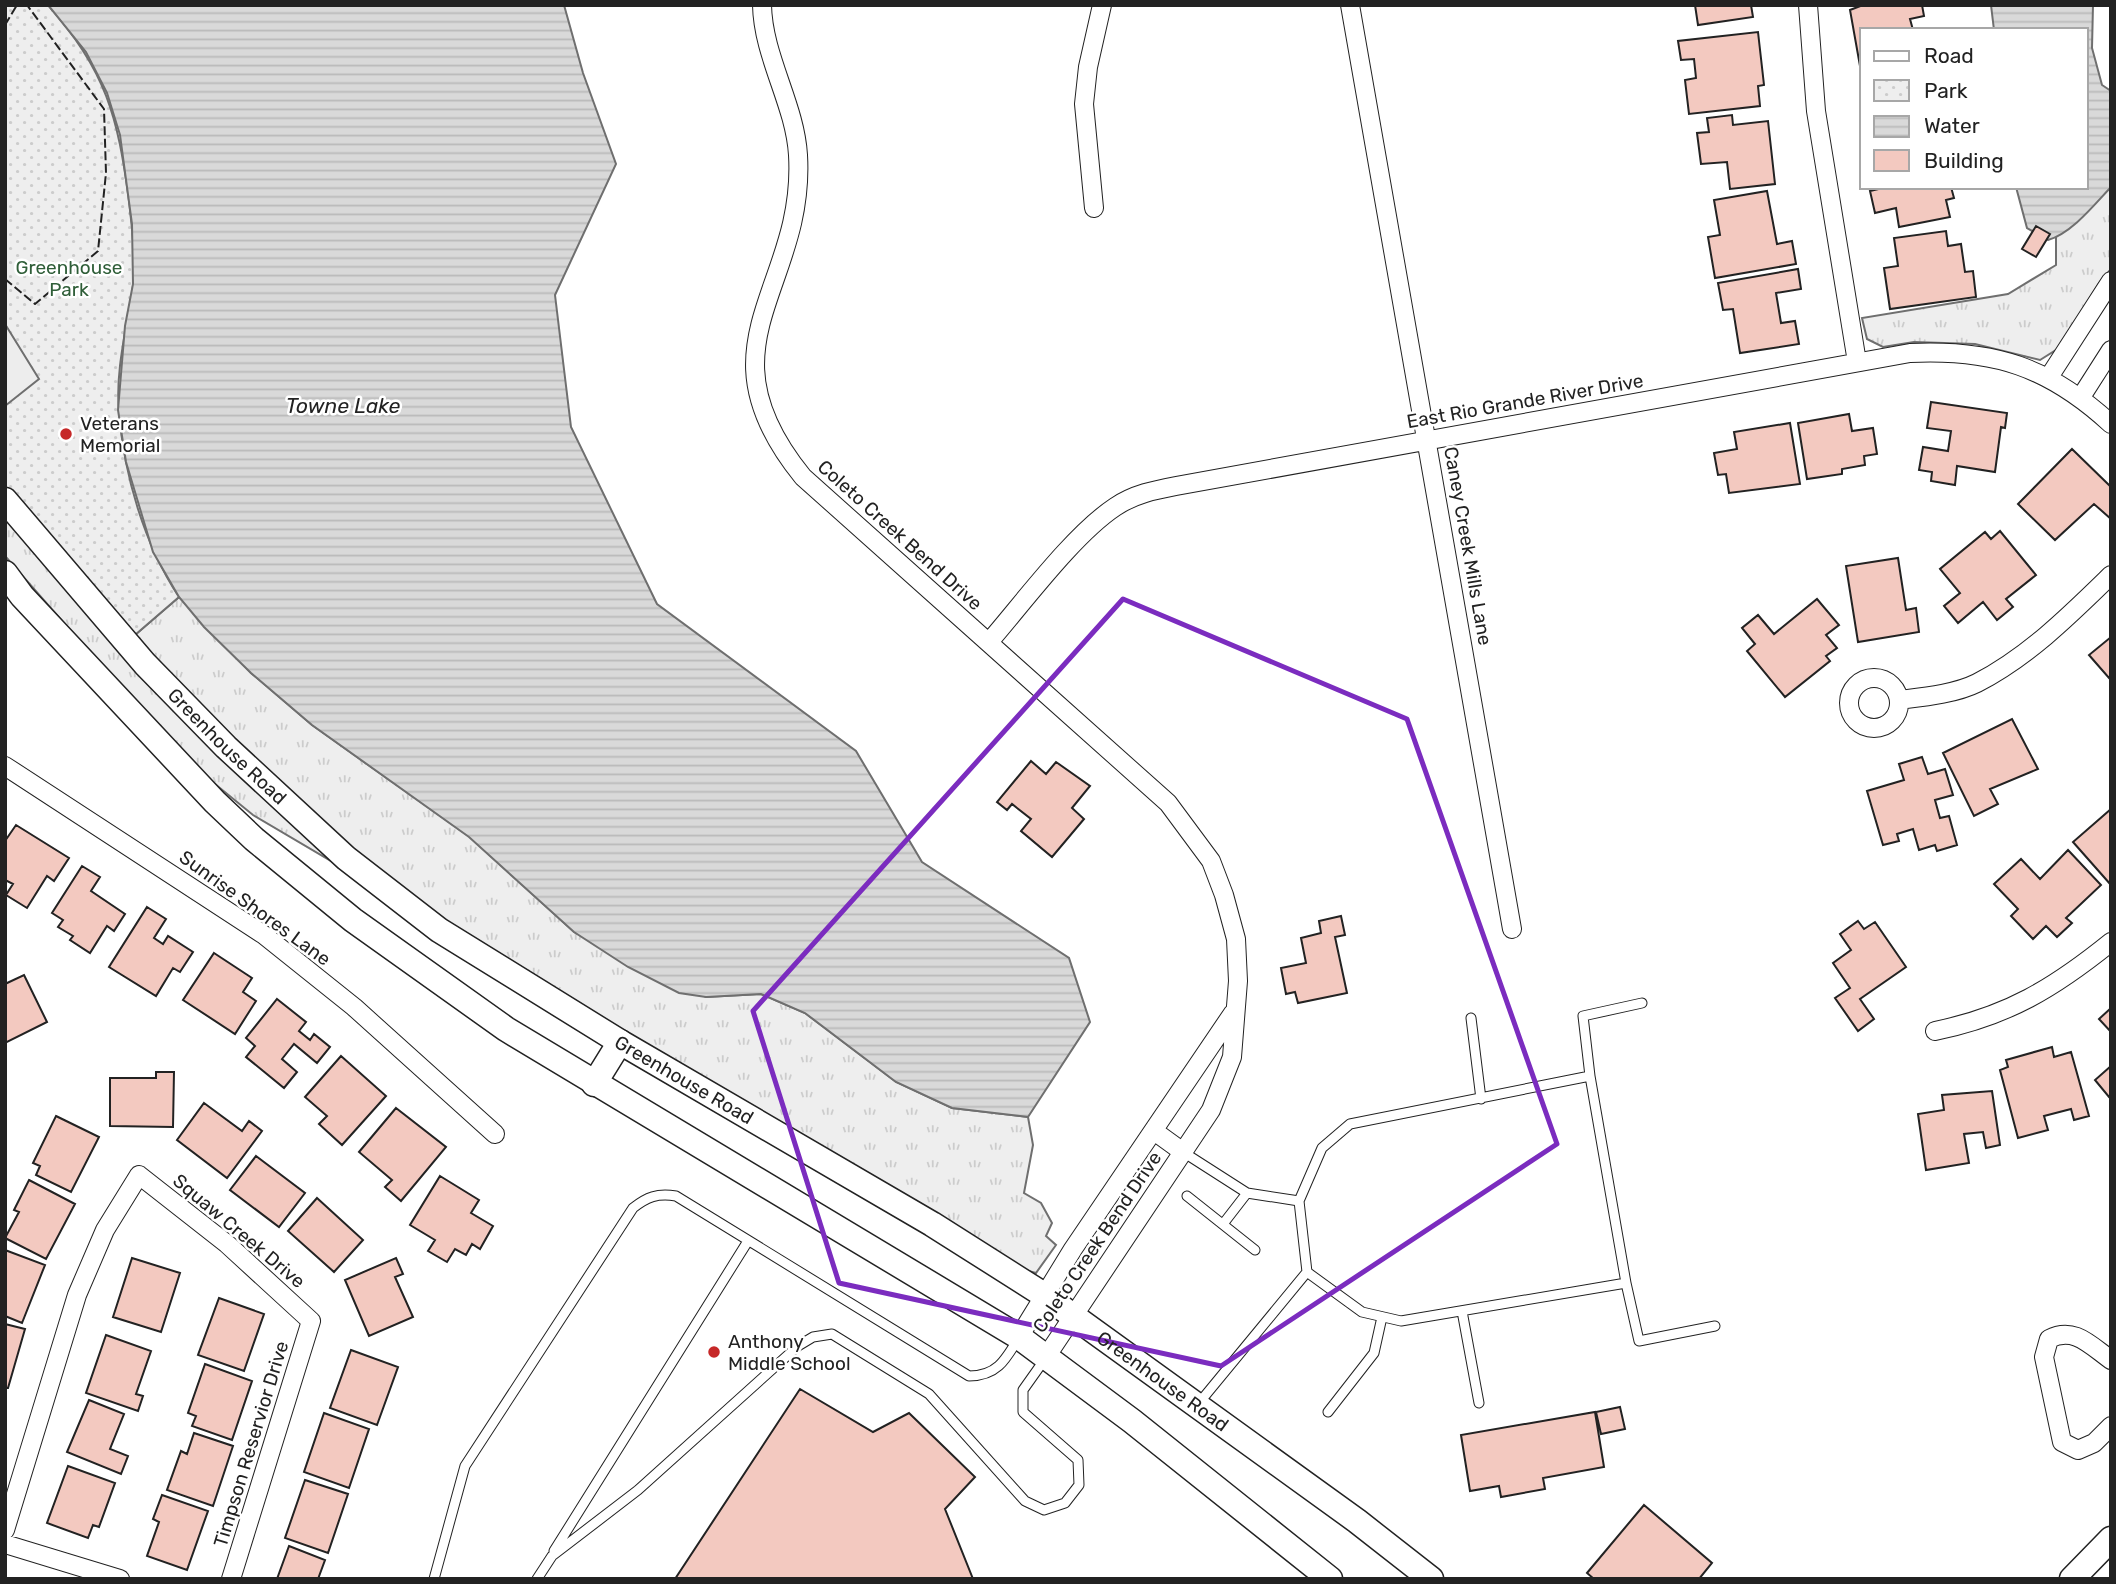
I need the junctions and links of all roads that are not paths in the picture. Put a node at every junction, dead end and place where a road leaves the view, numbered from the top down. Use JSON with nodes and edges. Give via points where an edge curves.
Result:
{"nodes":[{"id":1,"x":762,"y":5,"type":"edge"},
{"id":2,"x":1102,"y":5,"type":"edge"},
{"id":3,"x":1350,"y":5,"type":"edge"},
{"id":4,"x":1808,"y":5,"type":"edge"},
{"id":5,"x":1094,"y":208,"type":"dead end"},
{"id":6,"x":2111,"y":281,"type":"edge"},
{"id":7,"x":2111,"y":350,"type":"edge"},
{"id":8,"x":1857,"y":362,"type":"junction"},
{"id":9,"x":2049,"y":377,"type":"junction"},
{"id":10,"x":2081,"y":397,"type":"junction"},
{"id":11,"x":2111,"y":424,"type":"edge"},
{"id":12,"x":1427,"y":440,"type":"junction"},
{"id":13,"x":5,"y":500,"type":"edge"},
{"id":14,"x":5,"y":573,"type":"edge"},
{"id":15,"x":2111,"y":575,"type":"edge"},
{"id":16,"x":989,"y":642,"type":"junction"},
{"id":17,"x":1899,"y":700,"type":"dead end"},
{"id":18,"x":5,"y":766,"type":"edge"},
{"id":19,"x":1512,"y":929,"type":"dead end"},
{"id":20,"x":2111,"y":942,"type":"edge"},
{"id":21,"x":1642,"y":1003,"type":"dead end"},
{"id":22,"x":1233,"y":1013,"type":"junction"},
{"id":23,"x":1471,"y":1018,"type":"dead end"},
{"id":24,"x":1935,"y":1031,"type":"dead end"},
{"id":25,"x":620,"y":1042,"type":"junction"},
{"id":26,"x":1590,"y":1076,"type":"junction"},
{"id":27,"x":594,"y":1084,"type":"junction"},
{"id":28,"x":1480,"y":1099,"type":"junction"},
{"id":29,"x":1154,"y":1131,"type":"junction"},
{"id":30,"x":495,"y":1134,"type":"dead end"},
{"id":31,"x":1183,"y":1152,"type":"junction"},
{"id":32,"x":1247,"y":1193,"type":"junction"},
{"id":33,"x":1187,"y":1196,"type":"dead end"},
{"id":34,"x":1299,"y":1201,"type":"junction"},
{"id":35,"x":1223,"y":1224,"type":"junction"},
{"id":36,"x":748,"y":1241,"type":"junction"},
{"id":37,"x":1255,"y":1251,"type":"dead end"},
{"id":38,"x":1307,"y":1272,"type":"junction"},
{"id":39,"x":1626,"y":1283,"type":"junction"},
{"id":40,"x":1044,"y":1295,"type":"junction"},
{"id":41,"x":1462,"y":1311,"type":"junction"},
{"id":42,"x":1073,"y":1316,"type":"junction"},
{"id":43,"x":1382,"y":1317,"type":"junction"},
{"id":44,"x":311,"y":1321,"type":"joint"},
{"id":45,"x":1715,"y":1325,"type":"dead end"},
{"id":46,"x":1019,"y":1337,"type":"junction"},
{"id":47,"x":1046,"y":1357,"type":"junction"},
{"id":48,"x":2111,"y":1360,"type":"edge"},
{"id":49,"x":1479,"y":1402,"type":"dead end"},
{"id":50,"x":1198,"y":1404,"type":"junction"},
{"id":51,"x":1328,"y":1412,"type":"dead end"},
{"id":52,"x":2111,"y":1426,"type":"edge"},
{"id":53,"x":5,"y":1530,"type":"edge"},
{"id":54,"x":2111,"y":1539,"type":"edge"},
{"id":55,"x":5,"y":1544,"type":"edge"},
{"id":56,"x":552,"y":1556,"type":"junction"},
{"id":57,"x":120,"y":1579,"type":"edge"},
{"id":58,"x":231,"y":1579,"type":"edge"},
{"id":59,"x":434,"y":1579,"type":"edge"},
{"id":60,"x":537,"y":1579,"type":"edge"},
{"id":61,"x":1330,"y":1579,"type":"edge"},
{"id":62,"x":1431,"y":1579,"type":"edge"},
{"id":63,"x":2072,"y":1579,"type":"edge"}],
"edges":[{"from":1,"to":16,"type":"street","name":"Coleto Creek Bend Drive","via":[[763,28],[798,152],[799,196],[756,335],[754,376],[764,416],[780,449],[803,477]]},
{"from":2,"to":5,"type":"street","via":[[1084,104]]},
{"from":3,"to":12,"type":"street","name":"Caney Creek Mills Lane"},
{"from":4,"to":8,"type":"street","via":[[1816,111]]},
{"from":6,"to":9,"type":"street"},
{"from":7,"to":10,"type":"street"},
{"from":8,"to":9,"type":"street","name":"East Rio Grande River Drive","via":[[1956,351],[2014,363]]},
{"from":8,"to":12,"type":"street","name":"East Rio Grande River Drive"},
{"from":9,"to":10,"type":"street","name":"East Rio Grande River Drive"},
{"from":10,"to":11,"type":"street","name":"East Rio Grande River Drive"},
{"from":12,"to":16,"type":"street","name":"East Rio Grande River Drive","via":[[1143,492],[1086,531]]},
{"from":12,"to":19,"type":"street","name":"Caney Creek Mills Lane"},
{"from":13,"to":25,"type":"main road","name":"Greenhouse Road","via":[[145,664],[346,858],[439,930]]},
{"from":14,"to":27,"type":"main road","via":[[254,839],[444,988]]},
{"from":15,"to":17,"type":"street","via":[[2055,630],[1975,684]]},
{"from":16,"to":22,"type":"street","name":"Coleto Creek Bend Drive","via":[[1168,803],[1193,832],[1211,861],[1236,939],[1238,981]]},
{"from":18,"to":30,"type":"street","name":"Sunrise Shores Lane","via":[[264,935],[354,1007]]},
{"from":20,"to":24,"type":"street","via":[[2035,997],[1988,1017]]},
{"from":21,"to":26,"type":"lane","via":[[1583,1016]]},
{"from":22,"to":29,"type":"street","name":"Coleto Creek Bend Drive"},
{"from":22,"to":31,"type":"street","name":"Coleto Creek Bend Drive","via":[[1233,1057],[1212,1110]]},
{"from":23,"to":28,"type":"lane"},
{"from":25,"to":27,"type":"main road"},
{"from":25,"to":40,"type":"main road","name":"Greenhouse Road","via":[[932,1224]]},
{"from":26,"to":28,"type":"lane"},
{"from":26,"to":39,"type":"lane"},
{"from":27,"to":46,"type":"main road"},
{"from":28,"to":34,"type":"lane","via":[[1350,1124],[1322,1148]]},
{"from":29,"to":31,"type":"street","name":"Coleto Creek Bend Drive"},
{"from":29,"to":40,"type":"street","name":"Coleto Creek Bend Drive"},
{"from":31,"to":32,"type":"lane"},
{"from":31,"to":42,"type":"street","name":"Coleto Creek Bend Drive"},
{"from":32,"to":34,"type":"lane"},
{"from":32,"to":35,"type":"lane"},
{"from":33,"to":35,"type":"lane"},
{"from":34,"to":38,"type":"lane"},
{"from":35,"to":37,"type":"lane"},
{"from":36,"to":46,"type":"lane","via":[[969,1377],[997,1370]]},
{"from":36,"to":56,"type":"lane"},
{"from":36,"to":59,"type":"lane","via":[[676,1196],[645,1198],[632,1208],[465,1466]]},
{"from":38,"to":43,"type":"lane","via":[[1362,1312]]},
{"from":38,"to":50,"type":"lane"},
{"from":39,"to":41,"type":"lane"},
{"from":39,"to":45,"type":"lane","via":[[1639,1341]]},
{"from":40,"to":42,"type":"main road","name":"Greenhouse Road"},
{"from":40,"to":46,"type":"street","name":"Coleto Creek Bend Drive"},
{"from":41,"to":43,"type":"lane","via":[[1401,1321]]},
{"from":41,"to":49,"type":"lane"},
{"from":42,"to":47,"type":"street","name":"Coleto Creek Bend Drive"},
{"from":42,"to":50,"type":"main road","name":"Greenhouse Road"},
{"from":43,"to":51,"type":"lane","via":[[1374,1353]]},
{"from":44,"to":53,"type":"street","name":"Squaw Creek Drive","via":[[228,1244],[139,1175],[105,1230],[77,1295]]},
{"from":44,"to":58,"type":"street","name":"Timpson Reservior Drive"},
{"from":46,"to":47,"type":"main road"},
{"from":47,"to":56,"type":"lane","via":[[1023,1390],[1023,1412],[1078,1460],[1079,1485],[1065,1503],[1044,1510],[1026,1501],[929,1394],[832,1334],[798,1346],[638,1490]]},
{"from":47,"to":61,"type":"main road"},
{"from":48,"to":52,"type":"street","via":[[2077,1335],[2063,1332],[2049,1339],[2044,1357],[2062,1442],[2078,1450],[2094,1443]]},
{"from":50,"to":62,"type":"main road","name":"Greenhouse Road"},
{"from":54,"to":63,"type":"main road"},
{"from":55,"to":57,"type":"street"},
{"from":56,"to":60,"type":"lane"}]}
